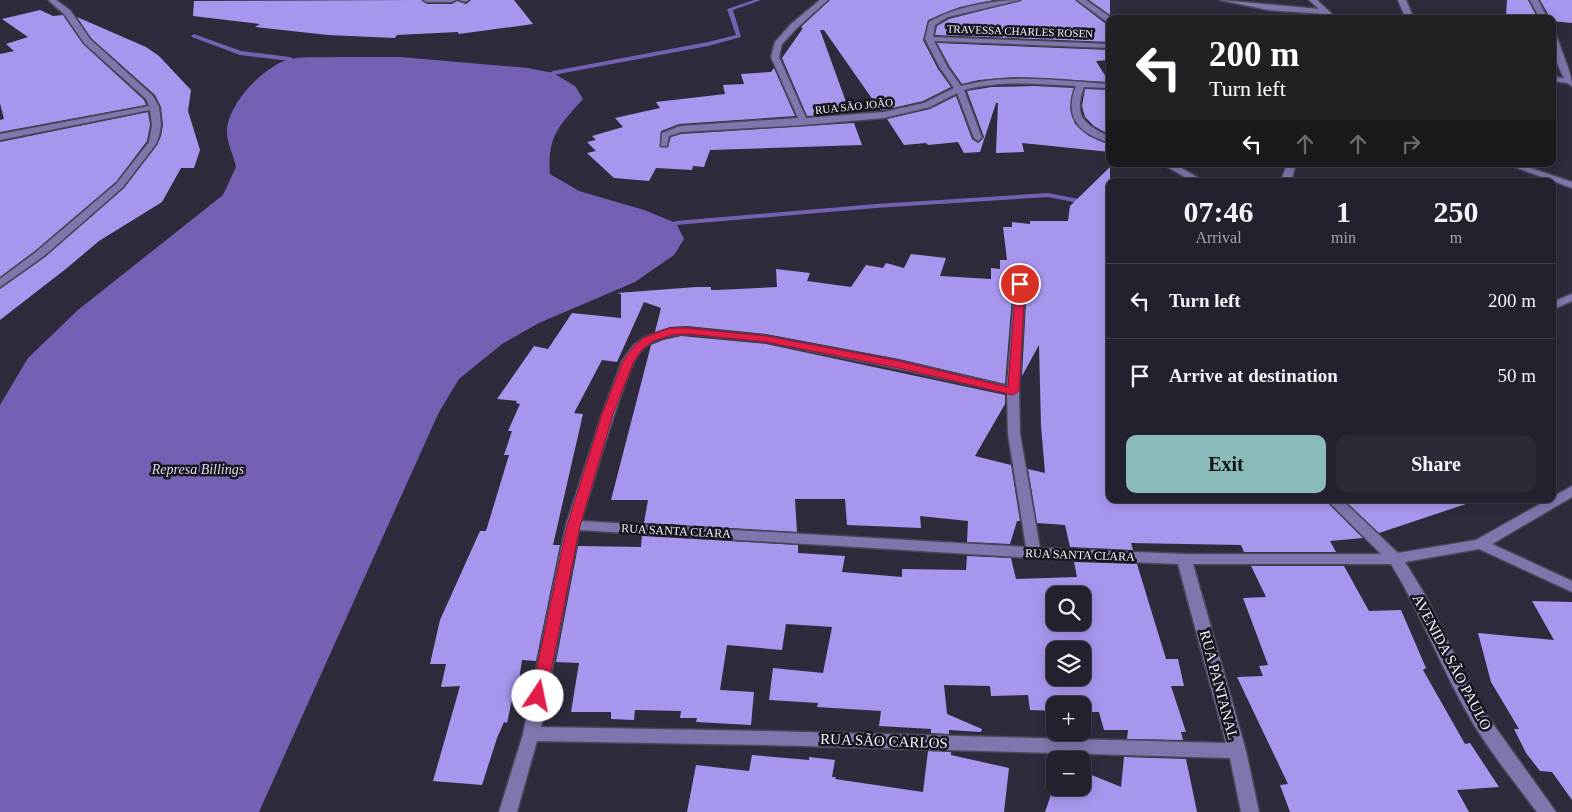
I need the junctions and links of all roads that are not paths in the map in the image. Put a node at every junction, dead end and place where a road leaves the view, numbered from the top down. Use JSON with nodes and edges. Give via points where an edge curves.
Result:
{"nodes":[{"id":1,"x":52,"y":0,"type":"edge"},
{"id":2,"x":427,"y":0,"type":"edge"},
{"id":3,"x":452,"y":0,"type":"edge"},
{"id":4,"x":824,"y":0,"type":"edge"},
{"id":5,"x":1016,"y":0,"type":"edge"},
{"id":6,"x":1081,"y":0,"type":"edge"},
{"id":7,"x":1224,"y":0,"type":"edge"},
{"id":8,"x":1313,"y":0,"type":"edge"},
{"id":9,"x":1402,"y":0,"type":"edge"},
{"id":10,"x":1534,"y":0,"type":"edge"},
{"id":11,"x":1321,"y":15,"type":"edge"},
{"id":12,"x":1327,"y":15,"type":"edge"},
{"id":13,"x":1408,"y":15,"type":"edge"},
{"id":14,"x":1542,"y":15,"type":"edge"},
{"id":15,"x":1106,"y":17,"type":"edge"},
{"id":16,"x":929,"y":39,"type":"junction"},
{"id":17,"x":1556,"y":45,"type":"edge"},
{"id":18,"x":1106,"y":46,"type":"edge"},
{"id":19,"x":1556,"y":79,"type":"edge"},
{"id":20,"x":1570,"y":82,"type":"edge"},
{"id":21,"x":1081,"y":84,"type":"junction"},
{"id":22,"x":1106,"y":86,"type":"edge"},
{"id":23,"x":959,"y":89,"type":"junction"},
{"id":24,"x":155,"y":107,"type":"junction"},
{"id":25,"x":804,"y":122,"type":"junction"},
{"id":26,"x":0,"y":137,"type":"edge"},
{"id":27,"x":978,"y":138,"type":"dead end"},
{"id":28,"x":1106,"y":138,"type":"edge"},
{"id":29,"x":664,"y":144,"type":"dead end"},
{"id":30,"x":1173,"y":167,"type":"edge"},
{"id":31,"x":1518,"y":167,"type":"edge"},
{"id":32,"x":1194,"y":178,"type":"edge"},
{"id":33,"x":1549,"y":178,"type":"edge"},
{"id":34,"x":1556,"y":180,"type":"edge"},
{"id":35,"x":1572,"y":186,"type":"edge"},
{"id":36,"x":0,"y":284,"type":"edge"},
{"id":37,"x":1020,"y":284,"type":"dead end"},
{"id":38,"x":1572,"y":297,"type":"edge"},
{"id":39,"x":1556,"y":305,"type":"edge"},
{"id":40,"x":1013,"y":391,"type":"junction"},
{"id":41,"x":1572,"y":491,"type":"edge"},
{"id":42,"x":1556,"y":500,"type":"edge"},
{"id":43,"x":1337,"y":503,"type":"edge"},
{"id":44,"x":1551,"y":503,"type":"edge"},
{"id":45,"x":573,"y":526,"type":"junction"},
{"id":46,"x":1480,"y":544,"type":"junction"},
{"id":47,"x":1034,"y":553,"type":"junction"},
{"id":48,"x":1395,"y":558,"type":"junction"},
{"id":49,"x":1184,"y":559,"type":"junction"},
{"id":50,"x":1572,"y":587,"type":"edge"},
{"id":51,"x":531,"y":734,"type":"junction"},
{"id":52,"x":1237,"y":751,"type":"junction"},
{"id":53,"x":508,"y":812,"type":"edge"},
{"id":54,"x":1250,"y":812,"type":"edge"},
{"id":55,"x":1547,"y":812,"type":"edge"}],
"edges":[{"from":1,"to":24,"type":"street","via":[[67,12],[87,41],[150,98]]},
{"from":2,"to":3,"type":"street"},
{"from":4,"to":25,"type":"street","via":[[778,44],[775,57]]},
{"from":5,"to":16,"type":"street","via":[[946,15],[932,24]]},
{"from":6,"to":15,"type":"street"},
{"from":7,"to":11,"type":"street"},
{"from":8,"to":12,"type":"street"},
{"from":9,"to":13,"type":"street"},
{"from":10,"to":14,"type":"street"},
{"from":16,"to":18,"type":"street","name":"TRAVESSA CHARLES ROSEN"},
{"from":16,"to":23,"type":"street"},
{"from":17,"to":20,"type":"street"},
{"from":19,"to":20,"type":"street"},
{"from":21,"to":22,"type":"street","name":"RUA SÃO JOÃO"},
{"from":21,"to":23,"type":"street","name":"RUA SÃO JOÃO","via":[[986,82]]},
{"from":21,"to":28,"type":"street","via":[[1074,113],[1087,128]]},
{"from":23,"to":25,"type":"street","name":"RUA SÃO JOÃO","via":[[926,105],[900,112]]},
{"from":23,"to":27,"type":"street"},
{"from":24,"to":26,"type":"street"},
{"from":24,"to":36,"type":"street","via":[[153,142],[120,185]]},
{"from":25,"to":29,"type":"street","name":"RUA SÃO JOÃO","via":[[680,129],[665,135]]},
{"from":30,"to":32,"type":"street"},
{"from":31,"to":33,"type":"street"},
{"from":34,"to":35,"type":"street"},
{"from":37,"to":40,"type":"street"},
{"from":38,"to":39,"type":"street"},
{"from":40,"to":45,"type":"street","via":[[766,339],[687,331],[659,334],[638,347],[628,361]]},
{"from":40,"to":47,"type":"street","via":[[1014,434]]},
{"from":41,"to":42,"type":"street","name":"RUA SANTA CLARA"},
{"from":43,"to":48,"type":"street","name":"AVENIDA SÃO PAULO"},
{"from":44,"to":46,"type":"street","name":"RUA SANTA CLARA"},
{"from":45,"to":47,"type":"street","name":"RUA SANTA CLARA"},
{"from":45,"to":51,"type":"street"},
{"from":46,"to":48,"type":"street","name":"RUA SANTA CLARA"},
{"from":46,"to":50,"type":"street"},
{"from":47,"to":49,"type":"street","name":"RUA SANTA CLARA"},
{"from":48,"to":49,"type":"street","name":"RUA SANTA CLARA"},
{"from":48,"to":55,"type":"street","name":"AVENIDA SÃO PAULO","via":[[1416,593],[1472,707]]},
{"from":49,"to":52,"type":"street","name":"RUA PANTANAL"},
{"from":51,"to":52,"type":"street","name":"RUA SÃO CARLOS"},
{"from":51,"to":53,"type":"street"},
{"from":52,"to":54,"type":"street","name":"RUA PANTANAL"}]}
